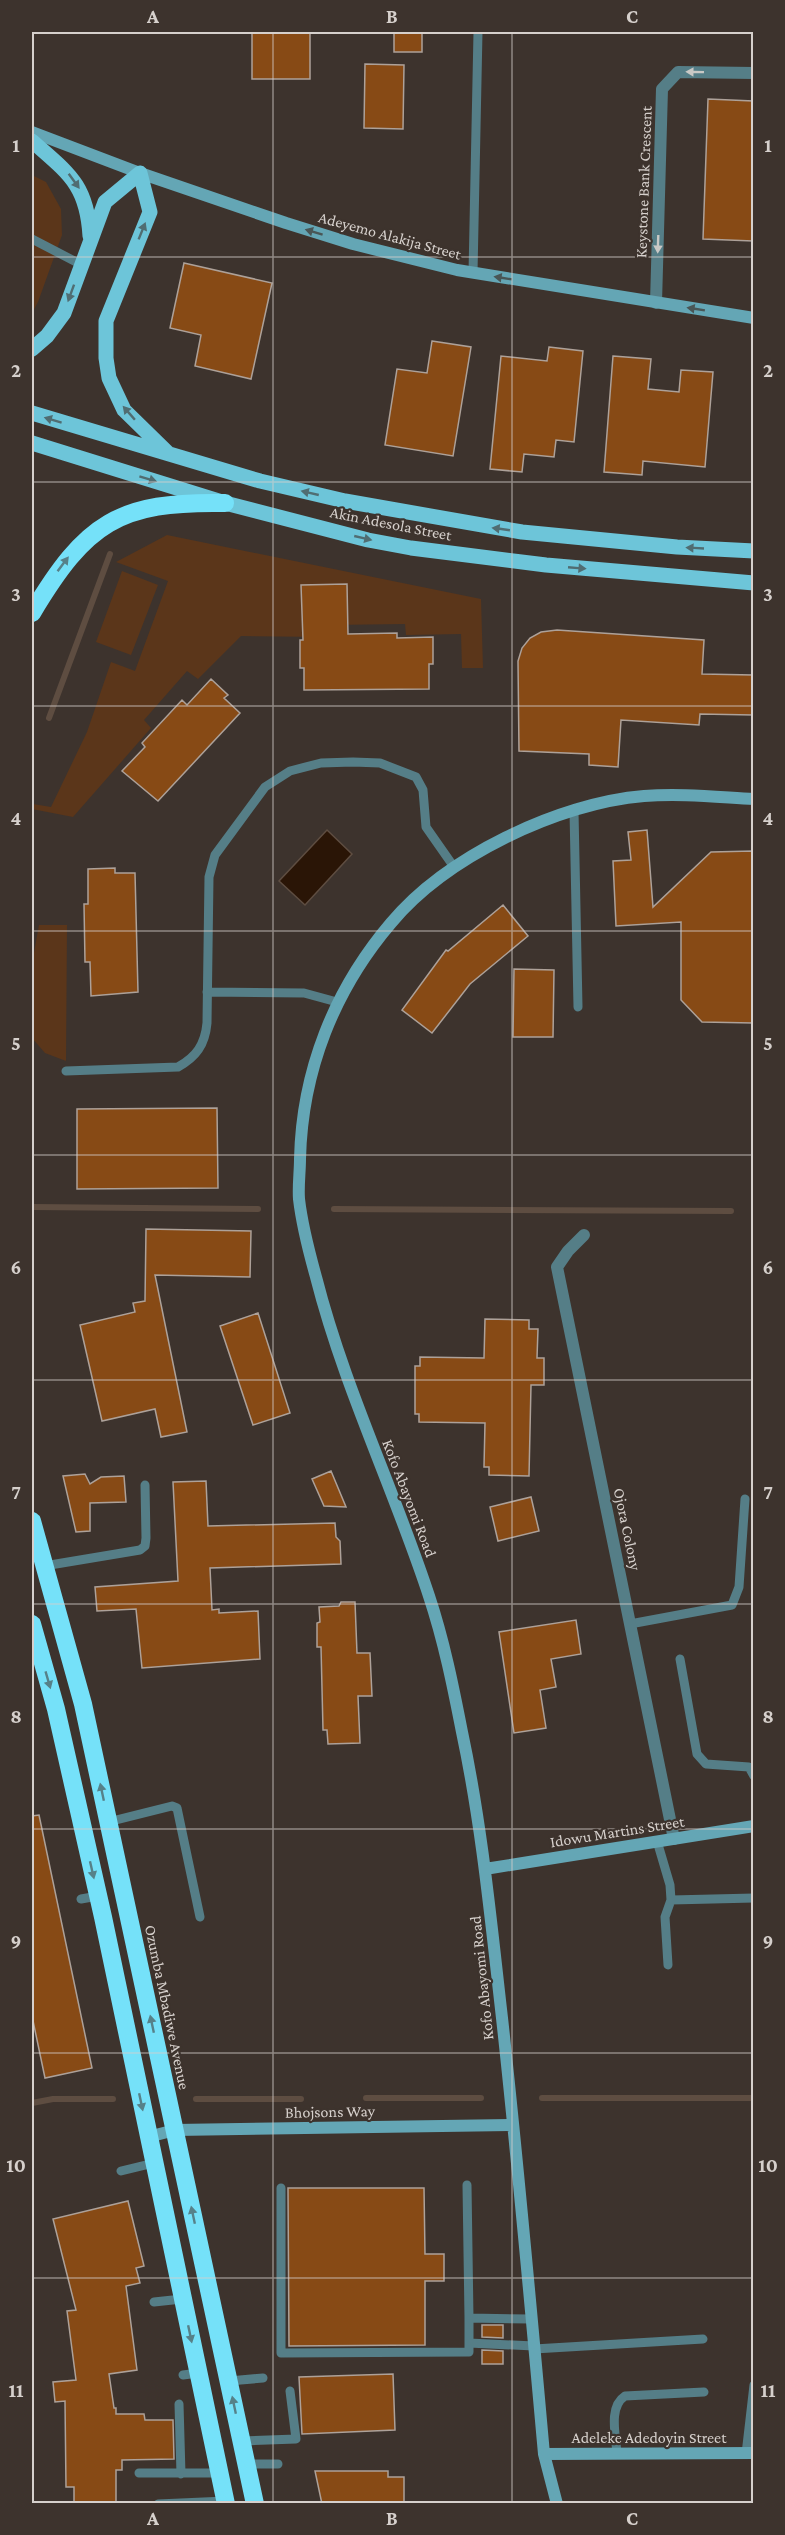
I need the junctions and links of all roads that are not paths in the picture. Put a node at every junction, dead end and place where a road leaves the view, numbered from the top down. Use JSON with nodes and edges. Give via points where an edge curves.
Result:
{"nodes":[{"id":1,"x":478,"y":32,"type":"edge"},
{"id":2,"x":753,"y":73,"type":"edge"},
{"id":3,"x":32,"y":132,"type":"edge"},
{"id":4,"x":32,"y":141,"type":"edge"},
{"id":5,"x":140,"y":173,"type":"junction"},
{"id":6,"x":32,"y":239,"type":"edge"},
{"id":7,"x":91,"y":240,"type":"junction"},
{"id":8,"x":82,"y":265,"type":"junction"},
{"id":9,"x":473,"y":273,"type":"junction"},
{"id":10,"x":656,"y":303,"type":"junction"},
{"id":11,"x":753,"y":318,"type":"edge"},
{"id":12,"x":32,"y":349,"type":"edge"},
{"id":13,"x":32,"y":413,"type":"edge"},
{"id":14,"x":32,"y":443,"type":"edge"},
{"id":15,"x":170,"y":455,"type":"junction"},
{"id":16,"x":225,"y":503,"type":"junction"},
{"id":17,"x":753,"y":551,"type":"edge"},
{"id":18,"x":753,"y":583,"type":"edge"},
{"id":19,"x":32,"y":613,"type":"edge"},
{"id":20,"x":753,"y":799,"type":"edge"},
{"id":21,"x":574,"y":812,"type":"junction"},
{"id":22,"x":454,"y":867,"type":"junction"},
{"id":23,"x":207,"y":992,"type":"junction"},
{"id":24,"x":337,"y":1002,"type":"junction"},
{"id":25,"x":578,"y":1007,"type":"dead end"},
{"id":26,"x":66,"y":1071,"type":"dead end"},
{"id":27,"x":584,"y":1235,"type":"dead end"},
{"id":28,"x":145,"y":1485,"type":"dead end"},
{"id":29,"x":745,"y":1499,"type":"dead end"},
{"id":30,"x":32,"y":1521,"type":"edge"},
{"id":31,"x":44,"y":1566,"type":"junction"},
{"id":32,"x":32,"y":1624,"type":"edge"},
{"id":33,"x":630,"y":1624,"type":"junction"},
{"id":34,"x":680,"y":1659,"type":"dead end"},
{"id":35,"x":753,"y":1776,"type":"edge"},
{"id":36,"x":108,"y":1822,"type":"junction"},
{"id":37,"x":753,"y":1826,"type":"edge"},
{"id":38,"x":674,"y":1839,"type":"junction"},
{"id":39,"x":657,"y":1841,"type":"junction"},
{"id":40,"x":485,"y":1869,"type":"junction"},
{"id":41,"x":753,"y":1898,"type":"edge"},
{"id":42,"x":671,"y":1900,"type":"junction"},
{"id":43,"x":200,"y":1917,"type":"dead end"},
{"id":44,"x":668,"y":1965,"type":"dead end"},
{"id":45,"x":513,"y":2125,"type":"junction"},
{"id":46,"x":175,"y":2130,"type":"junction"},
{"id":47,"x":148,"y":2136,"type":"junction"},
{"id":48,"x":154,"y":2163,"type":"junction"},
{"id":49,"x":121,"y":2171,"type":"dead end"},
{"id":50,"x":467,"y":2185,"type":"dead end"},
{"id":51,"x":281,"y":2188,"type":"dead end"},
{"id":52,"x":182,"y":2299,"type":"junction"},
{"id":53,"x":154,"y":2302,"type":"dead end"},
{"id":54,"x":469,"y":2318,"type":"junction"},
{"id":55,"x":531,"y":2319,"type":"junction"},
{"id":56,"x":704,"y":2339,"type":"dead end"},
{"id":57,"x":469,"y":2343,"type":"junction"},
{"id":58,"x":534,"y":2348,"type":"junction"},
{"id":59,"x":263,"y":2378,"type":"dead end"},
{"id":60,"x":229,"y":2381,"type":"junction"},
{"id":61,"x":753,"y":2385,"type":"edge"},
{"id":62,"x":290,"y":2391,"type":"dead end"},
{"id":63,"x":704,"y":2392,"type":"dead end"},
{"id":64,"x":179,"y":2404,"type":"dead end"},
{"id":65,"x":242,"y":2441,"type":"junction"},
{"id":66,"x":544,"y":2454,"type":"junction"},
{"id":67,"x":617,"y":2454,"type":"junction"},
{"id":68,"x":750,"y":2454,"type":"edge"},
{"id":69,"x":246,"y":2464,"type":"junction"},
{"id":70,"x":278,"y":2464,"type":"dead end"},
{"id":71,"x":139,"y":2473,"type":"dead end"},
{"id":72,"x":220,"y":2473,"type":"junction"},
{"id":73,"x":181,"y":2474,"type":"junction"},
{"id":74,"x":226,"y":2502,"type":"edge"},
{"id":75,"x":183,"y":2503,"type":"edge"},
{"id":76,"x":158,"y":2504,"type":"edge"},
{"id":77,"x":255,"y":2504,"type":"edge"},
{"id":78,"x":557,"y":2504,"type":"edge"}],
"edges":[{"from":1,"to":9,"type":"lane"},
{"from":2,"to":10,"type":"street","name":"Keystone Bank Crescent","one_way":true,"via":[[678,72],[662,89]]},
{"from":3,"to":5,"type":"street","name":"Adeyemo Alakija Street"},
{"from":4,"to":7,"type":"main road","one_way":true,"via":[[79,187],[86,204]]},
{"from":5,"to":7,"type":"main road","via":[[105,202]]},
{"from":9,"to":5,"type":"street","name":"Adeyemo Alakija Street","one_way":true,"via":[[353,244]]},
{"from":15,"to":5,"type":"main road","one_way":true,"via":[[124,410],[109,378],[106,358],[106,321],[150,212]]},
{"from":6,"to":8,"type":"lane"},
{"from":7,"to":8,"type":"main road"},
{"from":8,"to":12,"type":"main road","one_way":true,"via":[[64,313]]},
{"from":10,"to":9,"type":"street","name":"Adeyemo Alakija Street","one_way":true},
{"from":11,"to":10,"type":"street","name":"Adeyemo Alakija Street","one_way":true},
{"from":15,"to":13,"type":"main road","name":"Akin Adesola Street","one_way":true},
{"from":14,"to":16,"type":"main road","name":"Akin Adesola Street","one_way":true},
{"from":17,"to":15,"type":"main road","name":"Akin Adesola Street","one_way":true,"via":[[585,538],[454,522],[260,481]]},
{"from":16,"to":18,"type":"main road","name":"Akin Adesola Street","one_way":true,"via":[[411,548],[546,565]]},
{"from":19,"to":16,"type":"highway","one_way":true,"via":[[67,558],[121,516],[164,505]]},
{"from":20,"to":21,"type":"street","name":"Kofo Abayomi Road","via":[[643,796]]},
{"from":21,"to":22,"type":"street","name":"Kofo Abayomi Road","via":[[522,830]]},
{"from":21,"to":25,"type":"lane"},
{"from":22,"to":23,"type":"lane","via":[[426,827],[423,790],[416,777],[380,763],[321,763],[290,771],[265,787],[214,855],[209,877]]},
{"from":22,"to":24,"type":"street","name":"Kofo Abayomi Road","via":[[404,908],[359,964]]},
{"from":23,"to":24,"type":"lane","via":[[304,993]]},
{"from":23,"to":26,"type":"lane","via":[[206,1038],[190,1060],[178,1067]]},
{"from":24,"to":40,"type":"street","name":"Kofo Abayomi Road","via":[[307,1088],[300,1136],[299,1198],[329,1327],[429,1594],[446,1655],[476,1798]]},
{"from":27,"to":33,"type":"street","name":"Ojora Colony","via":[[557,1267]]},
{"from":28,"to":31,"type":"lane","via":[[145,1546]]},
{"from":29,"to":33,"type":"lane","via":[[739,1587],[732,1605]]},
{"from":30,"to":31,"type":"highway","name":"Ozumba Mbadiwe Avenue"},
{"from":36,"to":31,"type":"highway","name":"Ozumba Mbadiwe Avenue","one_way":true,"via":[[83,1704]]},
{"from":32,"to":47,"type":"highway","one_way":true,"via":[[56,1709],[89,1898]]},
{"from":33,"to":38,"type":"street","name":"Ojora Colony"},
{"from":34,"to":35,"type":"lane","via":[[697,1754],[706,1764],[749,1767]]},
{"from":36,"to":43,"type":"lane","via":[[177,1808]]},
{"from":46,"to":36,"type":"highway","name":"Ozumba Mbadiwe Avenue","one_way":true},
{"from":37,"to":38,"type":"street","name":"Idowu Martins Street"},
{"from":38,"to":39,"type":"street","name":"Idowu Martins Street"},
{"from":39,"to":40,"type":"street","name":"Idowu Martins Street"},
{"from":39,"to":42,"type":"lane"},
{"from":40,"to":45,"type":"street","name":"Kofo Abayomi Road"},
{"from":41,"to":42,"type":"lane"},
{"from":42,"to":44,"type":"lane","via":[[665,1917]]},
{"from":45,"to":46,"type":"street","name":"Bhojsons Way"},
{"from":45,"to":55,"type":"street","name":"Kofo Abayomi Road"},
{"from":46,"to":47,"type":"street","name":"Bhojsons Way"},
{"from":60,"to":46,"type":"highway","name":"Ozumba Mbadiwe Avenue","one_way":true},
{"from":47,"to":48,"type":"highway"},
{"from":48,"to":49,"type":"lane"},
{"from":48,"to":52,"type":"highway"},
{"from":50,"to":54,"type":"lane"},
{"from":51,"to":57,"type":"lane","via":[[281,2353],[469,2352]]},
{"from":52,"to":53,"type":"lane"},
{"from":52,"to":72,"type":"highway","one_way":true,"via":[[190,2374]]},
{"from":54,"to":55,"type":"lane"},
{"from":54,"to":57,"type":"lane"},
{"from":55,"to":58,"type":"street","name":"Kofo Abayomi Road"},
{"from":56,"to":58,"type":"lane"},
{"from":57,"to":58,"type":"lane"},
{"from":58,"to":66,"type":"street","name":"Kofo Abayomi Road"},
{"from":59,"to":60,"type":"lane"},
{"from":65,"to":60,"type":"highway","name":"Ozumba Mbadiwe Avenue","one_way":true},
{"from":61,"to":68,"type":"lane"},
{"from":62,"to":65,"type":"lane","via":[[296,2439]]},
{"from":63,"to":67,"type":"lane","via":[[626,2396],[618,2400]]},
{"from":64,"to":73,"type":"lane"},
{"from":65,"to":69,"type":"highway","name":"Ozumba Mbadiwe Avenue"},
{"from":66,"to":67,"type":"street","name":"Adeleke Adedoyin Street"},
{"from":66,"to":78,"type":"street","name":"Kofo Abayomi Road"},
{"from":67,"to":68,"type":"street","name":"Adeleke Adedoyin Street"},
{"from":69,"to":70,"type":"lane"},
{"from":69,"to":77,"type":"highway","name":"Ozumba Mbadiwe Avenue"},
{"from":71,"to":73,"type":"lane"},
{"from":72,"to":73,"type":"lane"},
{"from":72,"to":74,"type":"highway"},
{"from":74,"to":75,"type":"lane"},
{"from":75,"to":76,"type":"lane"}]}
